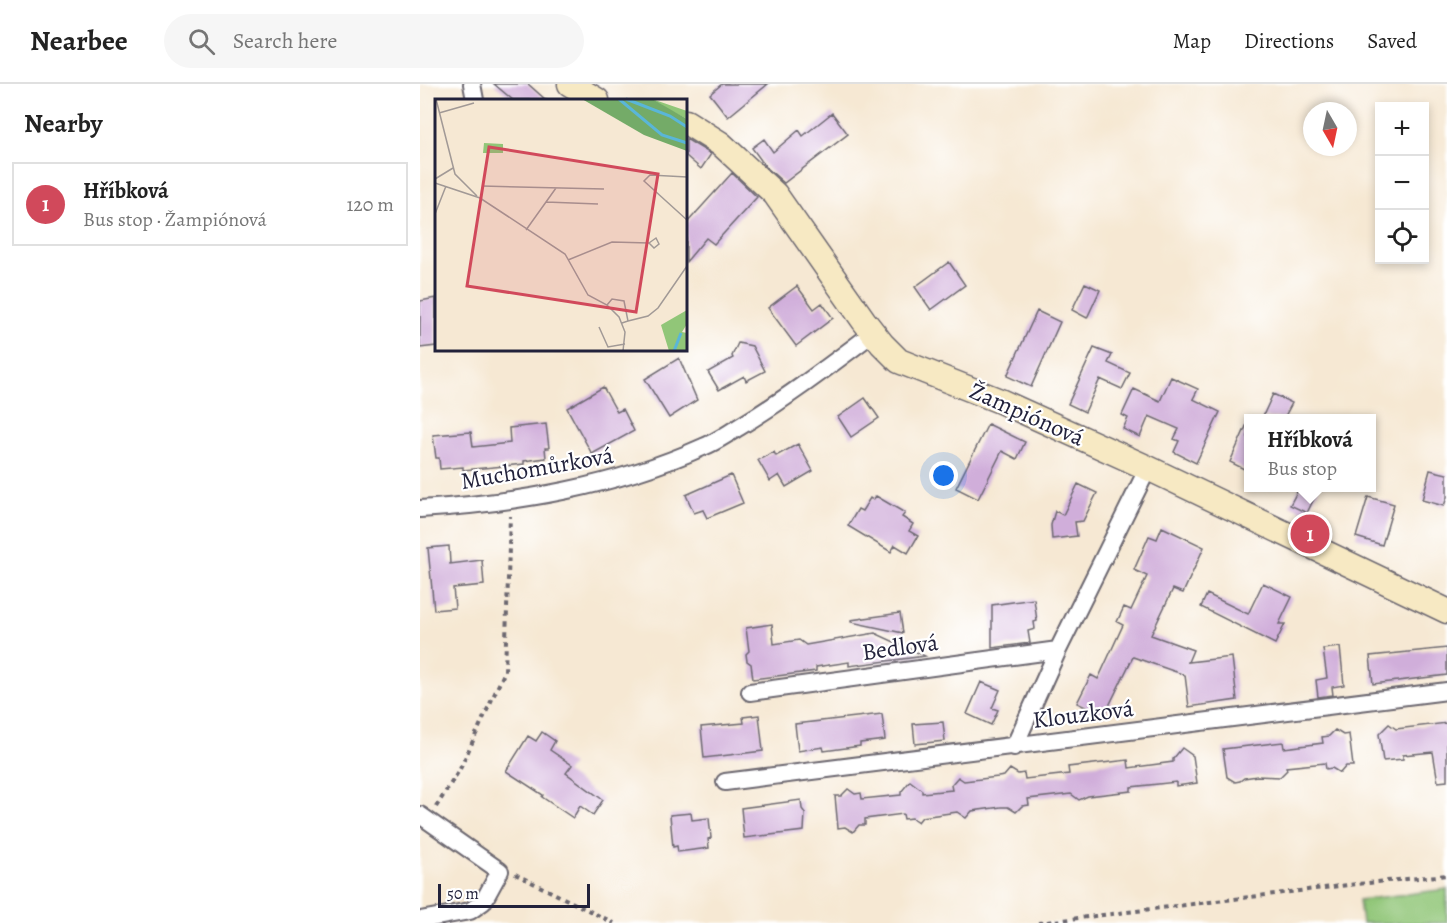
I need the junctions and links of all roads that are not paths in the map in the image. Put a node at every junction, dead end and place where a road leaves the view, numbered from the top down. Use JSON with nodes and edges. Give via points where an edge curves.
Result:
{"nodes":[{"id":1,"x":472,"y":84,"type":"edge"},
{"id":2,"x":570,"y":84,"type":"edge"},
{"id":3,"x":475,"y":99,"type":"edge"},
{"id":4,"x":595,"y":99,"type":"edge"},
{"id":5,"x":687,"y":123,"type":"edge"},
{"id":6,"x":873,"y":333,"type":"junction"},
{"id":7,"x":1148,"y":468,"type":"junction"},
{"id":8,"x":420,"y":509,"type":"edge"},
{"id":9,"x":1447,"y":611,"type":"edge"},
{"id":10,"x":1058,"y":650,"type":"junction"},
{"id":11,"x":1447,"y":691,"type":"edge"},
{"id":12,"x":750,"y":692,"type":"dead end"},
{"id":13,"x":1014,"y":747,"type":"junction"},
{"id":14,"x":725,"y":782,"type":"dead end"},
{"id":15,"x":424,"y":818,"type":"edge"},
{"id":16,"x":420,"y":920,"type":"edge"}],
"edges":[{"from":1,"to":3,"type":"street"},
{"from":2,"to":4,"type":"street"},
{"from":5,"to":6,"type":"street","name":"Žampiónová","via":[[721,144],[775,194]]},
{"from":6,"to":7,"type":"street","name":"Žampiónová","via":[[899,362],[1000,400]]},
{"from":6,"to":8,"type":"street","name":"Muchomůrková","via":[[776,405],[705,447],[630,475],[574,490]]},
{"from":7,"to":9,"type":"street","name":"Žampiónová"},
{"from":7,"to":10,"type":"street"},
{"from":10,"to":12,"type":"street","name":"Bedlová"},
{"from":10,"to":13,"type":"street"},
{"from":11,"to":13,"type":"street","name":"Klouzková"},
{"from":13,"to":14,"type":"street","name":"Klouzková"},
{"from":15,"to":16,"type":"street","via":[[500,871],[483,902],[470,911]]}]}
